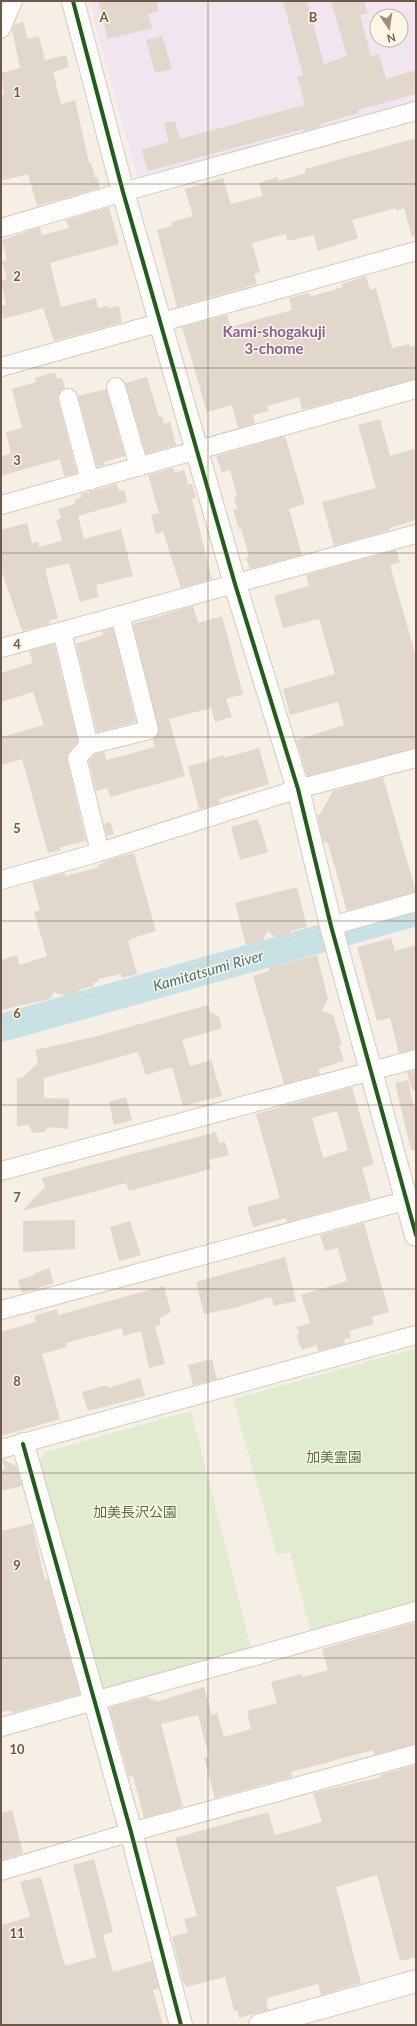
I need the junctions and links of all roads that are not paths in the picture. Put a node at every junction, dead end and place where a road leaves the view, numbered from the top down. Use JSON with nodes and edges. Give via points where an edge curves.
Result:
{"nodes":[{"id":1,"x":12,"y":1,"type":"edge"},
{"id":2,"x":73,"y":1,"type":"edge"},
{"id":3,"x":1,"y":29,"type":"edge"},
{"id":4,"x":416,"y":111,"type":"edge"},
{"id":5,"x":123,"y":192,"type":"junction"},
{"id":6,"x":1,"y":228,"type":"edge"},
{"id":7,"x":416,"y":251,"type":"edge"},
{"id":8,"x":161,"y":322,"type":"junction"},
{"id":9,"x":1,"y":367,"type":"edge"},
{"id":10,"x":116,"y":387,"type":"dead end"},
{"id":11,"x":416,"y":389,"type":"edge"},
{"id":12,"x":68,"y":398,"type":"dead end"},
{"id":13,"x":198,"y":451,"type":"junction"},
{"id":14,"x":139,"y":467,"type":"junction"},
{"id":15,"x":90,"y":481,"type":"junction"},
{"id":16,"x":1,"y":505,"type":"edge"},
{"id":17,"x":416,"y":534,"type":"edge"},
{"id":18,"x":235,"y":584,"type":"junction"},
{"id":19,"x":120,"y":616,"type":"junction"},
{"id":20,"x":62,"y":631,"type":"junction"},
{"id":21,"x":1,"y":648,"type":"edge"},
{"id":22,"x":89,"y":745,"type":"junction"},
{"id":23,"x":416,"y":758,"type":"edge"},
{"id":24,"x":298,"y":789,"type":"junction"},
{"id":25,"x":100,"y":852,"type":"junction"},
{"id":26,"x":1,"y":880,"type":"edge"},
{"id":27,"x":416,"y":902,"type":"edge"},
{"id":28,"x":333,"y":933,"type":"junction"},
{"id":29,"x":416,"y":1058,"type":"edge"},
{"id":30,"x":371,"y":1071,"type":"junction"},
{"id":31,"x":1,"y":1171,"type":"edge"},
{"id":32,"x":412,"y":1199,"type":"edge"},
{"id":33,"x":416,"y":1235,"type":"edge"},
{"id":34,"x":1,"y":1310,"type":"edge"},
{"id":35,"x":416,"y":1335,"type":"edge"},
{"id":36,"x":23,"y":1444,"type":"junction"},
{"id":37,"x":1,"y":1449,"type":"edge"},
{"id":38,"x":416,"y":1611,"type":"edge"},
{"id":39,"x":95,"y":1700,"type":"junction"},
{"id":40,"x":1,"y":1727,"type":"edge"},
{"id":41,"x":416,"y":1754,"type":"edge"},
{"id":42,"x":131,"y":1832,"type":"junction"},
{"id":43,"x":1,"y":1871,"type":"edge"},
{"id":44,"x":416,"y":1981,"type":"edge"},
{"id":45,"x":181,"y":2025,"type":"edge"},
{"id":46,"x":260,"y":2025,"type":"edge"}],
"edges":[{"from":1,"to":3,"type":"street"},
{"from":2,"to":5,"type":"street"},
{"from":4,"to":5,"type":"street"},
{"from":5,"to":6,"type":"street"},
{"from":5,"to":8,"type":"street"},
{"from":7,"to":8,"type":"street"},
{"from":8,"to":9,"type":"street"},
{"from":8,"to":13,"type":"street"},
{"from":10,"to":14,"type":"street"},
{"from":11,"to":13,"type":"street"},
{"from":12,"to":15,"type":"street"},
{"from":13,"to":14,"type":"street"},
{"from":13,"to":18,"type":"street"},
{"from":14,"to":15,"type":"street"},
{"from":15,"to":16,"type":"street"},
{"from":17,"to":18,"type":"street"},
{"from":18,"to":19,"type":"street"},
{"from":18,"to":24,"type":"street"},
{"from":19,"to":20,"type":"street"},
{"from":19,"to":22,"type":"street","via":[[148,730]]},
{"from":20,"to":21,"type":"street"},
{"from":20,"to":22,"type":"street"},
{"from":22,"to":25,"type":"street","via":[[78,758]]},
{"from":23,"to":24,"type":"street"},
{"from":24,"to":25,"type":"street"},
{"from":24,"to":28,"type":"street"},
{"from":25,"to":26,"type":"street"},
{"from":27,"to":28,"type":"street"},
{"from":28,"to":30,"type":"street"},
{"from":29,"to":30,"type":"street"},
{"from":30,"to":31,"type":"street"},
{"from":30,"to":32,"type":"street"},
{"from":32,"to":33,"type":"street"},
{"from":32,"to":34,"type":"street"},
{"from":35,"to":36,"type":"street"},
{"from":36,"to":37,"type":"street"},
{"from":36,"to":39,"type":"street"},
{"from":38,"to":39,"type":"street"},
{"from":39,"to":40,"type":"street"},
{"from":39,"to":42,"type":"street"},
{"from":41,"to":42,"type":"street"},
{"from":42,"to":43,"type":"street"},
{"from":42,"to":45,"type":"street"},
{"from":44,"to":46,"type":"street"}]}
